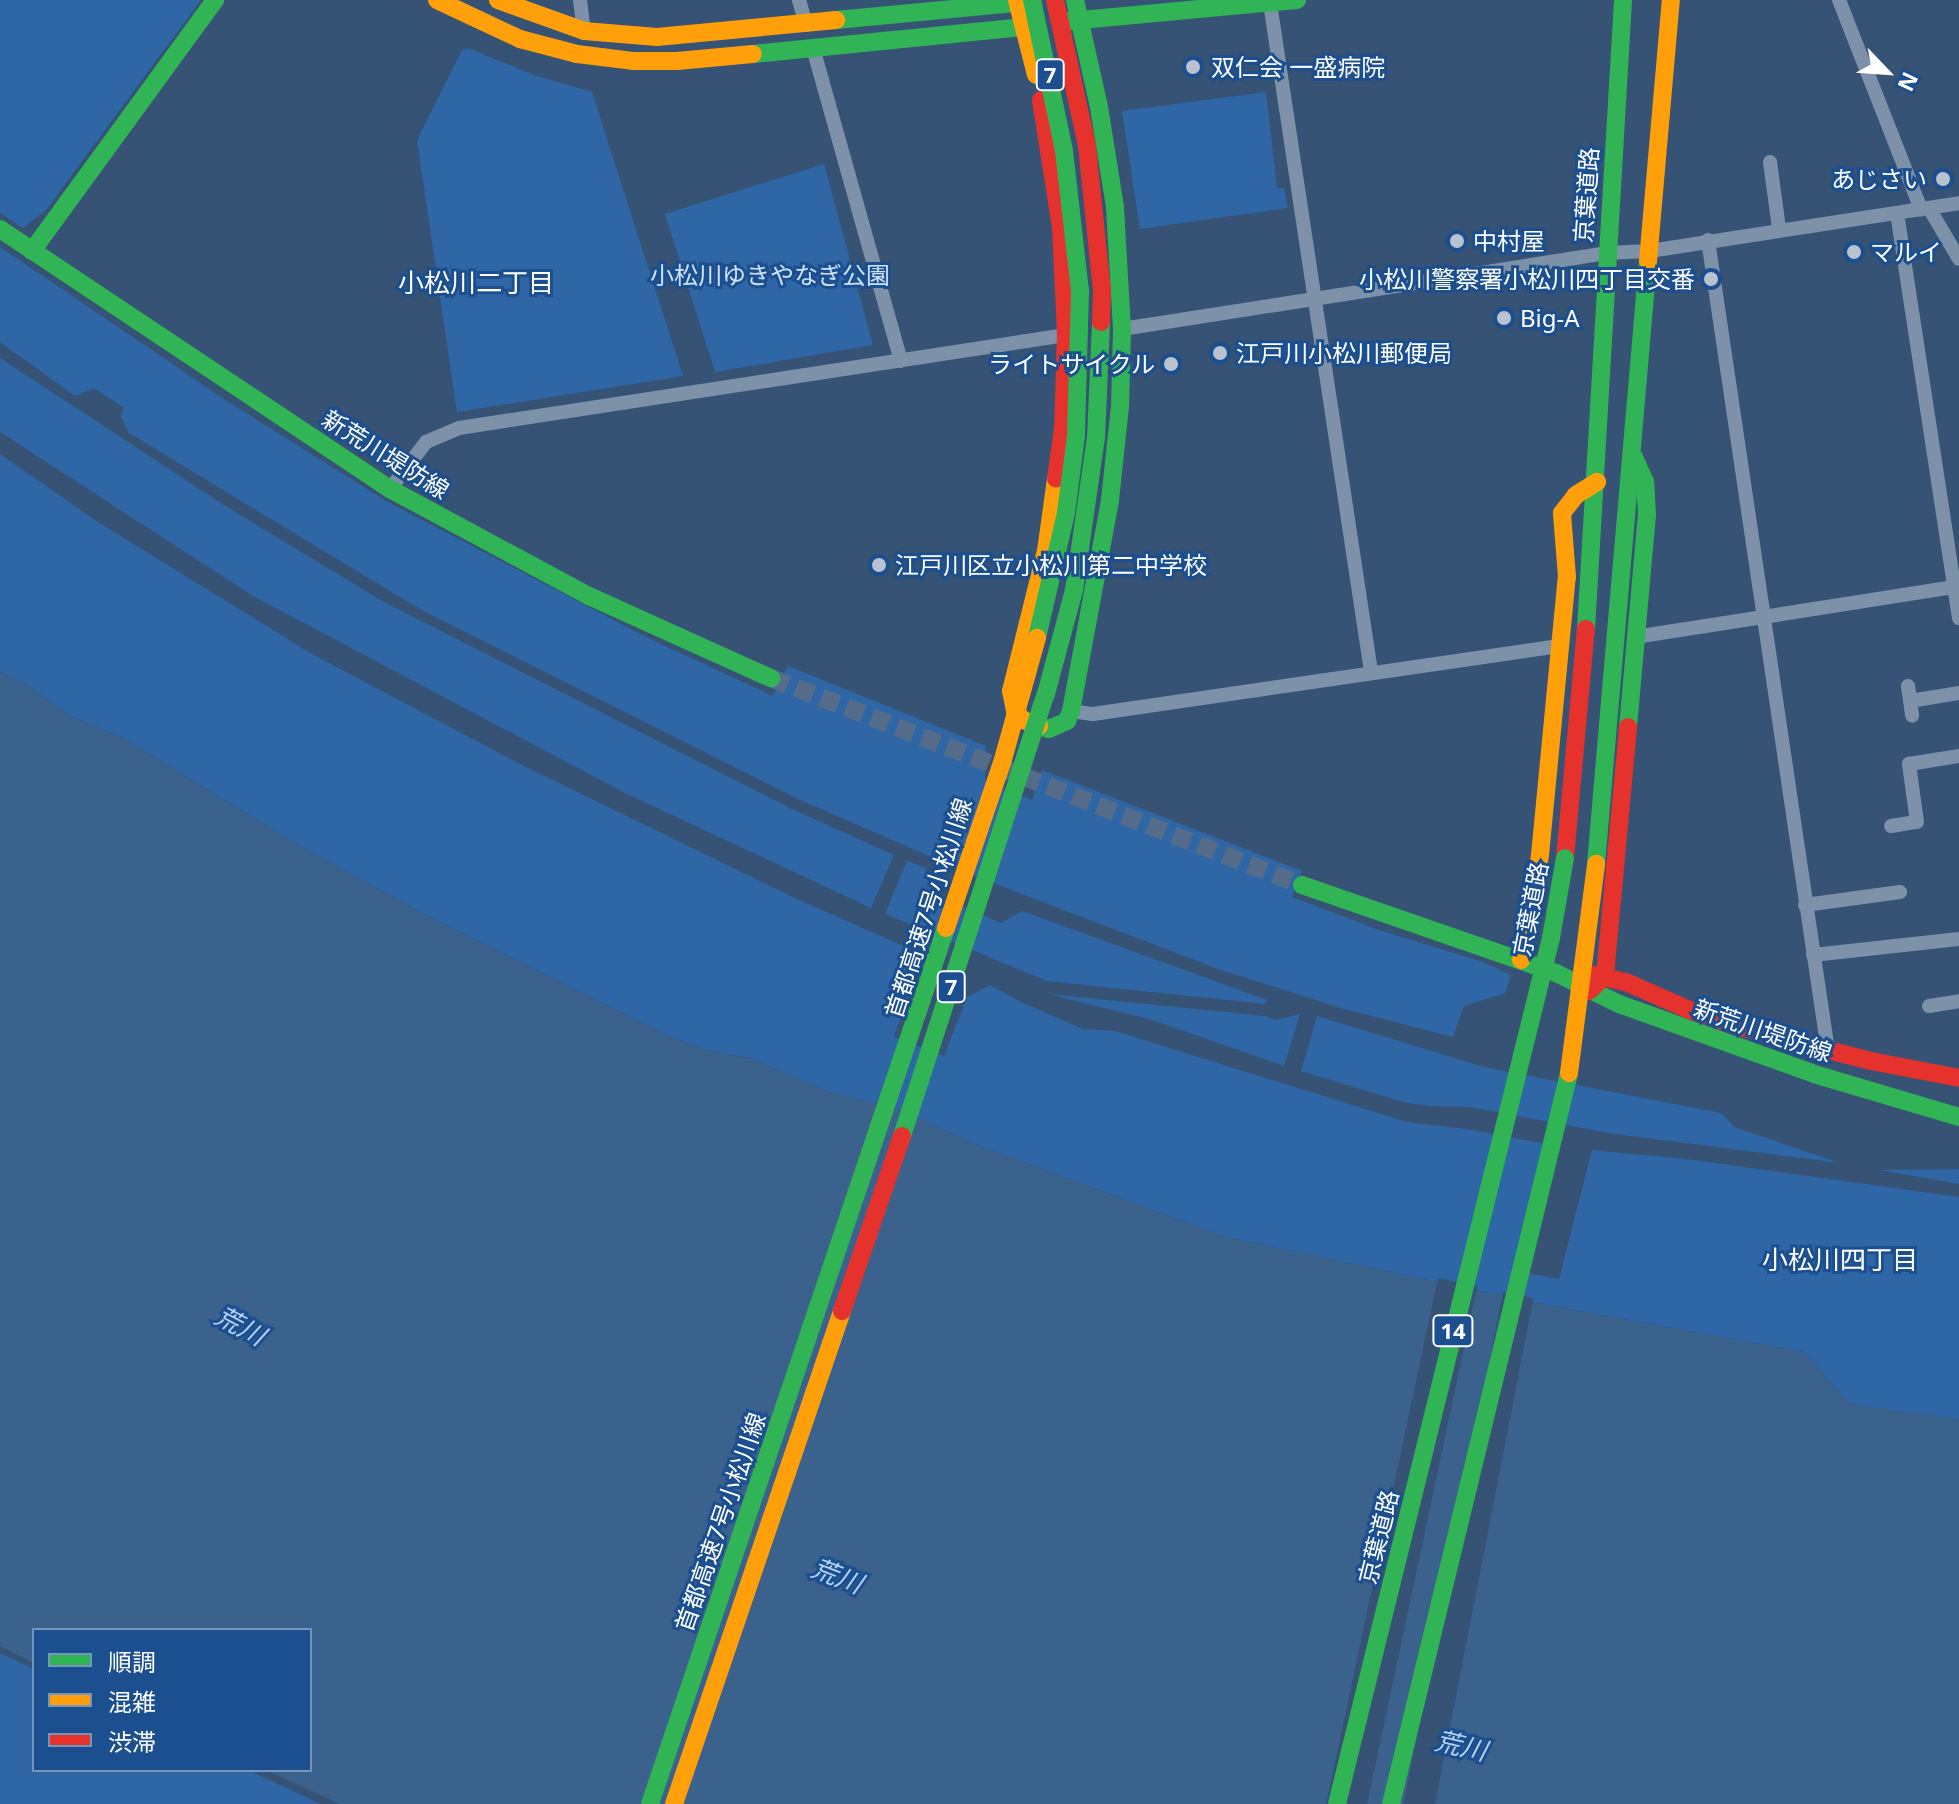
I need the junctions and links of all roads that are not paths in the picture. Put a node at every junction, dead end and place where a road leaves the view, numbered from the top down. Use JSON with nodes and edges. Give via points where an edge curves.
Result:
{"nodes":[{"id":1,"x":215,"y":0,"type":"edge"},
{"id":2,"x":437,"y":0,"type":"edge"},
{"id":3,"x":498,"y":0,"type":"edge"},
{"id":4,"x":580,"y":0,"type":"edge"},
{"id":5,"x":799,"y":0,"type":"edge"},
{"id":6,"x":1042,"y":0,"type":"edge"},
{"id":7,"x":1055,"y":0,"type":"edge"},
{"id":8,"x":1075,"y":0,"type":"edge"},
{"id":9,"x":1297,"y":0,"type":"edge"},
{"id":10,"x":1623,"y":0,"type":"edge"},
{"id":11,"x":1671,"y":0,"type":"edge"},
{"id":12,"x":1839,"y":0,"type":"edge"},
{"id":13,"x":1022,"y":1,"type":"edge"},
{"id":14,"x":1270,"y":3,"type":"junction"},
{"id":15,"x":1079,"y":20,"type":"junction"},
{"id":16,"x":806,"y":25,"type":"junction"},
{"id":17,"x":1024,"y":27,"type":"junction"},
{"id":18,"x":584,"y":31,"type":"junction"},
{"id":19,"x":813,"y":48,"type":"junction"},
{"id":20,"x":1770,"y":162,"type":"dead end"},
{"id":21,"x":1959,"y":203,"type":"edge"},
{"id":22,"x":1925,"y":209,"type":"junction"},
{"id":23,"x":1897,"y":213,"type":"junction"},
{"id":24,"x":0,"y":229,"type":"edge"},
{"id":25,"x":1779,"y":229,"type":"junction"},
{"id":26,"x":1708,"y":240,"type":"junction"},
{"id":27,"x":32,"y":251,"type":"junction"},
{"id":28,"x":1650,"y":251,"type":"junction"},
{"id":29,"x":1606,"y":253,"type":"junction"},
{"id":30,"x":1959,"y":259,"type":"edge"},
{"id":31,"x":1316,"y":301,"type":"junction"},
{"id":32,"x":1122,"y":329,"type":"junction"},
{"id":33,"x":1066,"y":335,"type":"junction"},
{"id":34,"x":901,"y":361,"type":"junction"},
{"id":35,"x":1634,"y":457,"type":"junction"},
{"id":36,"x":1597,"y":482,"type":"junction"},
{"id":37,"x":390,"y":489,"type":"junction"},
{"id":38,"x":1957,"y":586,"type":"edge"},
{"id":39,"x":1763,"y":617,"type":"junction"},
{"id":40,"x":1959,"y":618,"type":"edge"},
{"id":41,"x":1635,"y":637,"type":"junction"},
{"id":42,"x":1559,"y":646,"type":"junction"},
{"id":43,"x":1371,"y":672,"type":"junction"},
{"id":44,"x":771,"y":678,"type":"tunnel mouth"},
{"id":45,"x":1959,"y":693,"type":"edge"},
{"id":46,"x":1910,"y":701,"type":"dead end"},
{"id":47,"x":1071,"y":711,"type":"junction"},
{"id":48,"x":1959,"y":756,"type":"edge"},
{"id":49,"x":1891,"y":826,"type":"dead end"},
{"id":50,"x":1302,"y":885,"type":"tunnel mouth"},
{"id":51,"x":1900,"y":892,"type":"dead end"},
{"id":52,"x":1805,"y":905,"type":"junction"},
{"id":53,"x":1959,"y":939,"type":"edge"},
{"id":54,"x":1813,"y":955,"type":"junction"},
{"id":55,"x":1521,"y":960,"type":"junction"},
{"id":56,"x":1556,"y":973,"type":"junction"},
{"id":57,"x":1605,"y":976,"type":"junction"},
{"id":58,"x":1589,"y":991,"type":"junction"},
{"id":59,"x":1959,"y":1001,"type":"edge"},
{"id":60,"x":1929,"y":1006,"type":"dead end"},
{"id":61,"x":1631,"y":1008,"type":"junction"},
{"id":62,"x":1694,"y":1012,"type":"junction"},
{"id":63,"x":1828,"y":1051,"type":"junction"},
{"id":64,"x":1959,"y":1078,"type":"edge"},
{"id":65,"x":1959,"y":1117,"type":"edge"},
{"id":66,"x":650,"y":1804,"type":"edge"},
{"id":67,"x":674,"y":1804,"type":"edge"},
{"id":68,"x":1337,"y":1804,"type":"edge"},
{"id":69,"x":1391,"y":1804,"type":"edge"}],
"edges":[{"from":1,"to":27,"type":"main road"},
{"from":2,"to":19,"type":"main road","via":[[520,39],[598,58],[677,61]]},
{"from":3,"to":18,"type":"main road"},
{"from":4,"to":18,"type":"street"},
{"from":5,"to":16,"type":"street"},
{"from":6,"to":13,"type":"main road"},
{"from":7,"to":67,"type":"main road","name":"首都高速7号小松川線","number":"7","bridge":true,"via":[[1087,146],[1102,291],[1096,438],[1074,590],[1046,694],[923,1075]]},
{"from":8,"to":15,"type":"main road"},
{"from":9,"to":14,"type":"main road"},
{"from":10,"to":29,"type":"main road","name":"京葉道路","number":"14"},
{"from":11,"to":28,"type":"main road","number":"14"},
{"from":12,"to":22,"type":"street"},
{"from":13,"to":16,"type":"main road"},
{"from":13,"to":17,"type":"main road"},
{"from":13,"to":66,"type":"main road","name":"首都高速7号小松川線","number":"7","bridge":true,"via":[[1064,151],[1080,291],[1076,436],[1052,585],[997,777]]},
{"from":14,"to":15,"type":"main road"},
{"from":14,"to":31,"type":"street"},
{"from":15,"to":17,"type":"main road"},
{"from":15,"to":32,"type":"main road","via":[[1108,158]]},
{"from":16,"to":18,"type":"main road","via":[[657,37]]},
{"from":17,"to":19,"type":"main road"},
{"from":17,"to":33,"type":"main road","via":[[1045,117],[1061,228]]},
{"from":19,"to":34,"type":"street"},
{"from":20,"to":25,"type":"street"},
{"from":21,"to":22,"type":"street"},
{"from":22,"to":23,"type":"street"},
{"from":22,"to":30,"type":"street"},
{"from":23,"to":25,"type":"street"},
{"from":23,"to":38,"type":"street"},
{"from":24,"to":27,"type":"main road","name":"新荒川堤防線"},
{"from":25,"to":26,"type":"street"},
{"from":26,"to":28,"type":"street"},
{"from":26,"to":39,"type":"street"},
{"from":27,"to":37,"type":"main road","name":"新荒川堤防線"},
{"from":28,"to":29,"type":"street"},
{"from":28,"to":35,"type":"main road","number":"14"},
{"from":29,"to":31,"type":"street"},
{"from":29,"to":36,"type":"main road","name":"京葉道路","number":"14"},
{"from":31,"to":32,"type":"street"},
{"from":31,"to":43,"type":"street"},
{"from":32,"to":47,"type":"main road","via":[[1110,500]]},
{"from":33,"to":34,"type":"street"},
{"from":33,"to":47,"type":"main road","via":[[1053,510],[1011,691],[1015,711],[1034,725],[1059,727]]},
{"from":34,"to":37,"type":"street","via":[[459,428],[426,442]]},
{"from":35,"to":41,"type":"main road","via":[[1645,482],[1647,516]]},
{"from":35,"to":69,"type":"main road","number":"14","bridge":true,"via":[[1596,864],[1570,1068]]},
{"from":36,"to":42,"type":"main road","via":[[1576,495],[1562,513],[1567,577]]},
{"from":36,"to":68,"type":"main road","name":"京葉道路","number":"14","bridge":true,"via":[[1565,858],[1551,938]]},
{"from":37,"to":44,"type":"main road","name":"新荒川堤防線","via":[[589,596]]},
{"from":38,"to":39,"type":"street"},
{"from":38,"to":40,"type":"street"},
{"from":39,"to":41,"type":"street"},
{"from":39,"to":52,"type":"street"},
{"from":41,"to":57,"type":"main road"},
{"from":42,"to":43,"type":"street"},
{"from":42,"to":55,"type":"main road","via":[[1540,855]]},
{"from":43,"to":47,"type":"street","via":[[1093,714]]},
{"from":45,"to":46,"type":"street"},
{"from":48,"to":49,"type":"street","via":[[1909,764],[1917,822]]},
{"from":50,"to":55,"type":"main road","name":"新荒川堤防線"},
{"from":51,"to":52,"type":"street"},
{"from":52,"to":54,"type":"street"},
{"from":53,"to":54,"type":"street"},
{"from":54,"to":63,"type":"street"},
{"from":55,"to":56,"type":"main road","name":"新荒川堤防線"},
{"from":56,"to":57,"type":"main road","name":"新荒川堤防線"},
{"from":56,"to":58,"type":"main road","name":"新荒川堤防線"},
{"from":57,"to":58,"type":"main road"},
{"from":57,"to":62,"type":"main road","name":"新荒川堤防線"},
{"from":58,"to":61,"type":"main road","name":"新荒川堤防線"},
{"from":59,"to":60,"type":"street"},
{"from":61,"to":62,"type":"main road"},
{"from":61,"to":65,"type":"main road","name":"新荒川堤防線","via":[[1814,1074]]},
{"from":62,"to":63,"type":"main road","name":"新荒川堤防線"},
{"from":63,"to":64,"type":"main road","name":"新荒川堤防線"}]}
